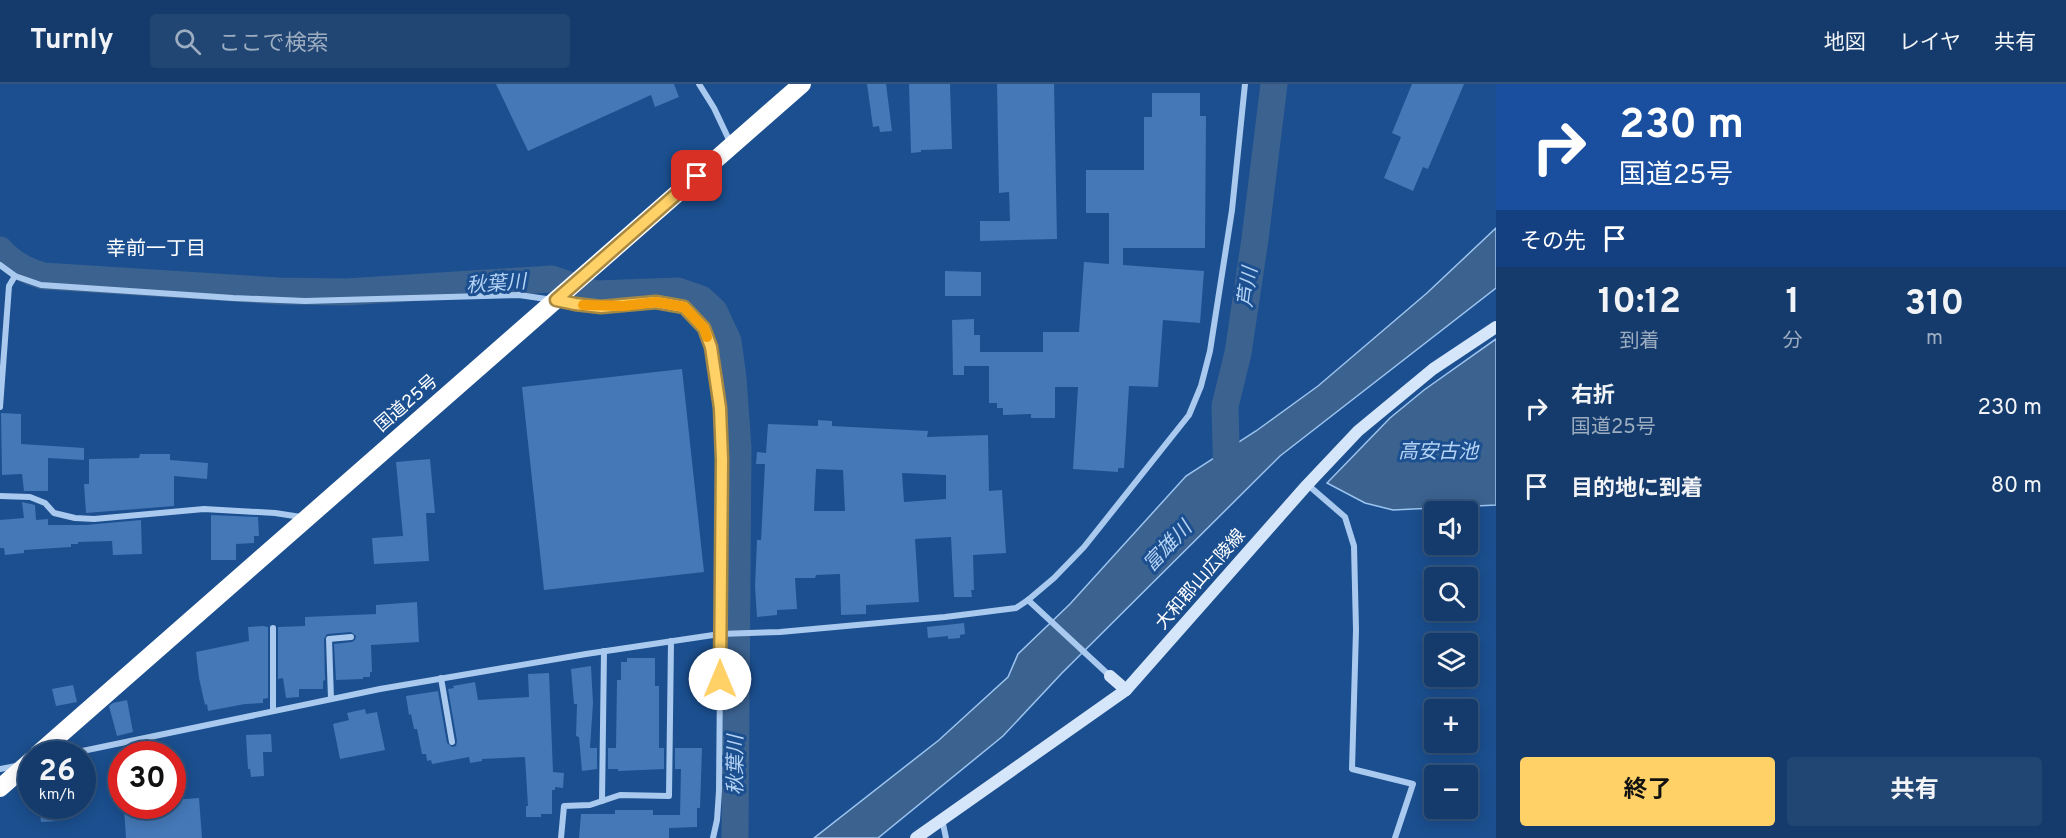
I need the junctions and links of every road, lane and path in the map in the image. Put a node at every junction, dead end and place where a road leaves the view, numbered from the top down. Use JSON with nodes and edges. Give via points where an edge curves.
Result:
{"nodes":[{"id":1,"x":699,"y":84,"type":"edge"},
{"id":2,"x":802,"y":84,"type":"edge"},
{"id":3,"x":1245,"y":84,"type":"edge"},
{"id":4,"x":732,"y":145,"type":"junction"},
{"id":5,"x":0,"y":265,"type":"edge"},
{"id":6,"x":15,"y":276,"type":"junction"},
{"id":7,"x":560,"y":296,"type":"junction"},
{"id":8,"x":1496,"y":327,"type":"edge"},
{"id":9,"x":0,"y":407,"type":"edge"},
{"id":10,"x":1307,"y":485,"type":"junction"},
{"id":11,"x":0,"y":496,"type":"edge"},
{"id":12,"x":307,"y":518,"type":"junction"},
{"id":13,"x":1028,"y":600,"type":"junction"},
{"id":14,"x":273,"y":628,"type":"dead end"},
{"id":15,"x":720,"y":634,"type":"junction"},
{"id":16,"x":351,"y":637,"type":"dead end"},
{"id":17,"x":671,"y":641,"type":"junction"},
{"id":18,"x":604,"y":651,"type":"junction"},
{"id":19,"x":1110,"y":676,"type":"joint"},
{"id":20,"x":441,"y":678,"type":"junction"},
{"id":21,"x":1126,"y":690,"type":"junction"},
{"id":22,"x":331,"y":699,"type":"junction"},
{"id":23,"x":273,"y":711,"type":"junction"},
{"id":24,"x":54,"y":741,"type":"edge"},
{"id":25,"x":452,"y":742,"type":"dead end"},
{"id":26,"x":96,"y":748,"type":"edge"},
{"id":27,"x":18,"y":764,"type":"edge"},
{"id":28,"x":0,"y":769,"type":"edge"},
{"id":29,"x":18,"y":772,"type":"edge"},
{"id":30,"x":0,"y":788,"type":"edge"},
{"id":31,"x":602,"y":801,"type":"junction"},
{"id":32,"x":942,"y":819,"type":"junction"},
{"id":33,"x":561,"y":838,"type":"edge"},
{"id":34,"x":712,"y":838,"type":"edge"},
{"id":35,"x":916,"y":838,"type":"edge"},
{"id":36,"x":946,"y":838,"type":"edge"},
{"id":37,"x":1395,"y":838,"type":"edge"}],
"edges":[{"from":1,"to":4,"type":"street"},
{"from":2,"to":4,"type":"highway","name":"国道25号"},
{"from":3,"to":13,"type":"street","via":[[1232,210],[1210,351],[1189,415],[1084,547]]},
{"from":4,"to":7,"type":"highway","name":"国道25号"},
{"from":5,"to":6,"type":"street"},
{"from":6,"to":7,"type":"street","via":[[59,288],[305,301]]},
{"from":6,"to":9,"type":"street","via":[[9,286]]},
{"from":7,"to":12,"type":"highway","name":"国道25号"},
{"from":7,"to":15,"type":"street","via":[[575,304],[601,307],[656,302],[684,307],[704,328],[711,347],[720,408]]},
{"from":8,"to":10,"type":"main road","name":"大和郡山広陵線","via":[[1433,369],[1366,424]]},
{"from":10,"to":21,"type":"main road","name":"大和郡山広陵線"},
{"from":10,"to":37,"type":"street","via":[[1345,517],[1350,530],[1356,630],[1352,769],[1413,784]]},
{"from":11,"to":12,"type":"street","via":[[30,498],[45,503],[54,513],[75,518],[204,509]]},
{"from":12,"to":24,"type":"highway","name":"国道25号"},
{"from":13,"to":15,"type":"street","via":[[1004,610]]},
{"from":13,"to":19,"type":"street"},
{"from":14,"to":23,"type":"street"},
{"from":15,"to":17,"type":"street"},
{"from":15,"to":34,"type":"street","via":[[719,806]]},
{"from":16,"to":22,"type":"street","via":[[328,639]]},
{"from":17,"to":18,"type":"street"},
{"from":17,"to":31,"type":"street","via":[[669,796],[620,795]]},
{"from":18,"to":20,"type":"street"},
{"from":18,"to":31,"type":"street"},
{"from":19,"to":21,"type":"main road"},
{"from":20,"to":22,"type":"street"},
{"from":20,"to":25,"type":"street"},
{"from":21,"to":32,"type":"main road","name":"大和郡山広陵線"},
{"from":22,"to":23,"type":"street"},
{"from":23,"to":26,"type":"street"},
{"from":27,"to":28,"type":"street"},
{"from":29,"to":30,"type":"highway","name":"国道25号"},
{"from":31,"to":33,"type":"street","via":[[564,806]]},
{"from":32,"to":35,"type":"main road","name":"大和郡山広陵線"},
{"from":32,"to":36,"type":"street"}]}
